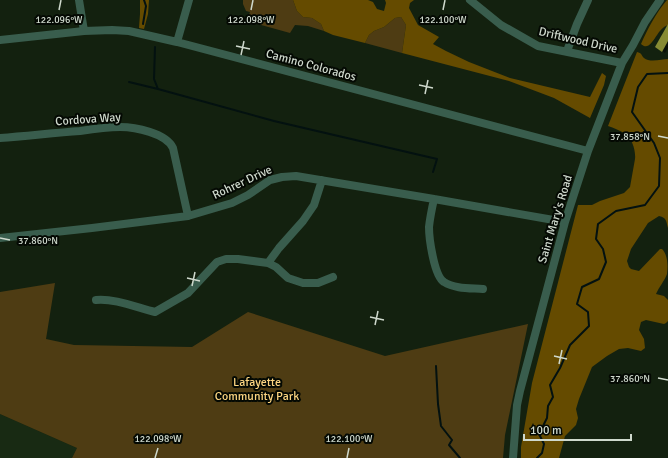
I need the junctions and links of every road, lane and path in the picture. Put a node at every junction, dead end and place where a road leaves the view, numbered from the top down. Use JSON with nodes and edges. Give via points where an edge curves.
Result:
{"nodes":[{"id":1,"x":79,"y":0,"type":"edge"},
{"id":2,"x":189,"y":0,"type":"edge"},
{"id":3,"x":470,"y":0,"type":"edge"},
{"id":4,"x":588,"y":0,"type":"edge"},
{"id":5,"x":660,"y":0,"type":"edge"},
{"id":6,"x":84,"y":32,"type":"junction"},
{"id":7,"x":0,"y":40,"type":"edge"},
{"id":8,"x":177,"y":42,"type":"junction"},
{"id":9,"x":567,"y":51,"type":"junction"},
{"id":10,"x":622,"y":63,"type":"junction"},
{"id":11,"x":0,"y":138,"type":"edge"},
{"id":12,"x":588,"y":151,"type":"junction"},
{"id":13,"x":322,"y":180,"type":"junction"},
{"id":14,"x":434,"y":199,"type":"junction"},
{"id":15,"x":188,"y":216,"type":"junction"},
{"id":16,"x":565,"y":222,"type":"junction"},
{"id":17,"x":0,"y":238,"type":"edge"},
{"id":18,"x":268,"y":263,"type":"junction"},
{"id":19,"x":333,"y":277,"type":"dead end"},
{"id":20,"x":483,"y":289,"type":"dead end"},
{"id":21,"x":96,"y":300,"type":"dead end"},
{"id":22,"x":513,"y":458,"type":"edge"}],
"edges":[{"from":1,"to":6,"type":"street"},
{"from":2,"to":8,"type":"street"},
{"from":3,"to":9,"type":"street","name":"Driftwood Drive","via":[[501,25],[538,46]]},
{"from":4,"to":9,"type":"street"},
{"from":5,"to":10,"type":"street","name":"Saint Mary's Road"},
{"from":6,"to":7,"type":"street","name":"Camino Colorados"},
{"from":6,"to":8,"type":"street","name":"Camino Colorados","via":[[129,31]]},
{"from":8,"to":12,"type":"street","name":"Camino Colorados"},
{"from":9,"to":10,"type":"street","name":"Driftwood Drive"},
{"from":10,"to":12,"type":"street","name":"Saint Mary's Road"},
{"from":11,"to":15,"type":"street","name":"Cordova Way","via":[[122,127],[158,135],[173,148]]},
{"from":12,"to":16,"type":"street","name":"Saint Mary's Road"},
{"from":13,"to":14,"type":"street","name":"Rohrer Drive"},
{"from":13,"to":15,"type":"street","name":"Rohrer Drive","via":[[296,176],[270,180],[232,203]]},
{"from":13,"to":18,"type":"street","via":[[314,205]]},
{"from":14,"to":16,"type":"street","name":"Rohrer Drive"},
{"from":14,"to":20,"type":"street","via":[[429,226],[437,273],[443,281],[453,286]]},
{"from":15,"to":17,"type":"street","name":"Rohrer Drive"},
{"from":16,"to":22,"type":"street","name":"Saint Mary's Road","via":[[520,391]]},
{"from":18,"to":19,"type":"street","via":[[288,278],[303,283],[318,283]]},
{"from":18,"to":21,"type":"street","via":[[238,259],[217,262],[188,293],[156,312],[113,301]]}]}
